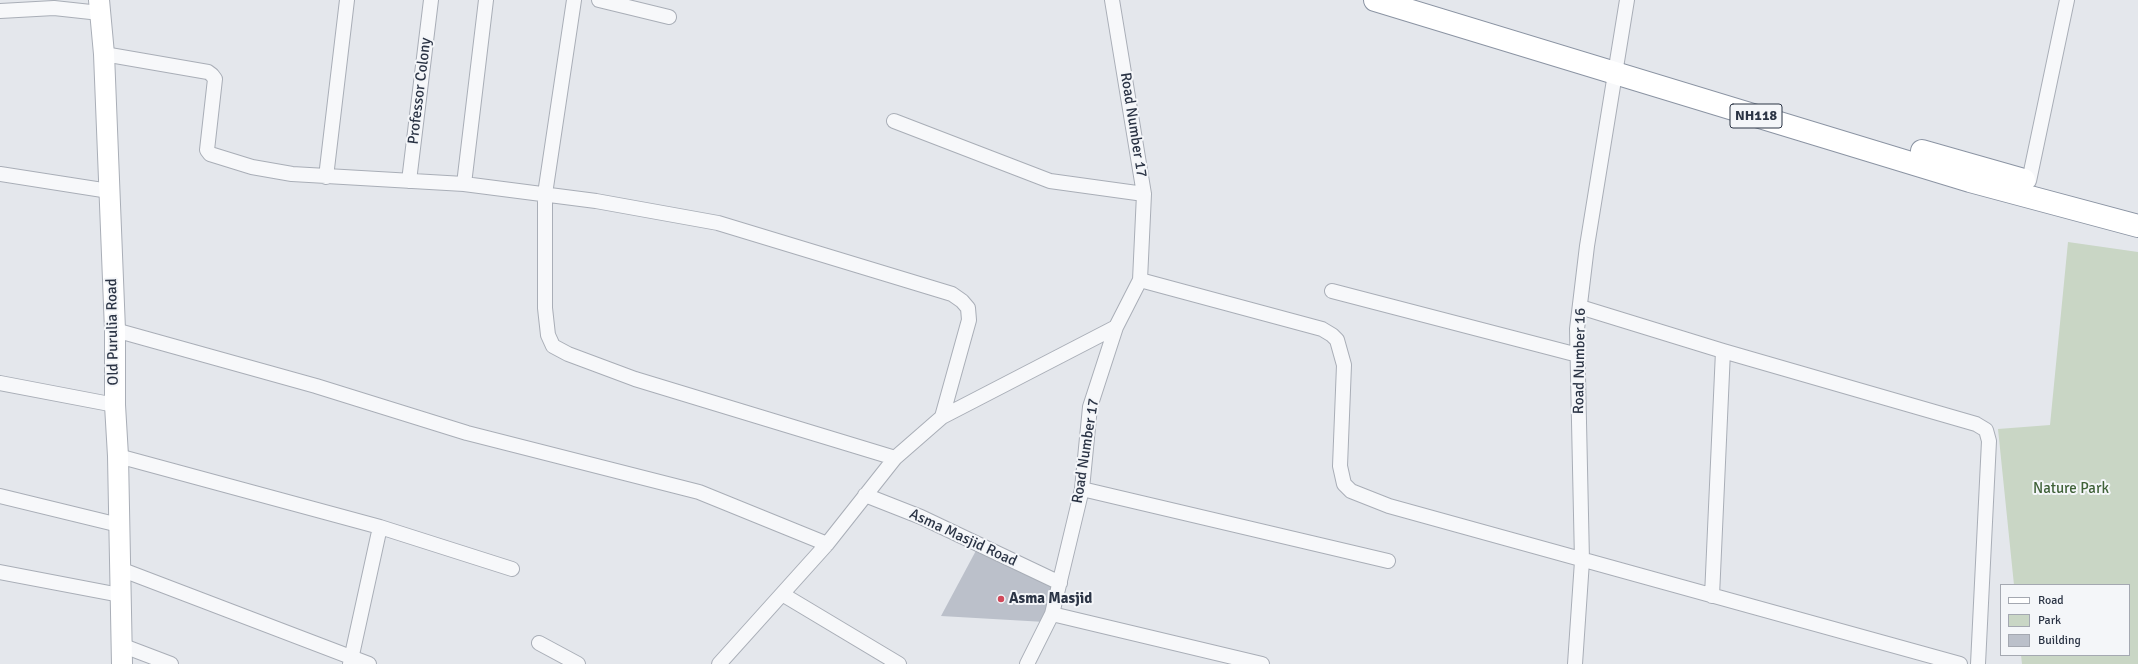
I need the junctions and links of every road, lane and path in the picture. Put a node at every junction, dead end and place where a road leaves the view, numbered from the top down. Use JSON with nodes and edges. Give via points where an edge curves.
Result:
{"nodes":[{"id":1,"x":347,"y":0,"type":"edge"},
{"id":2,"x":432,"y":0,"type":"edge"},
{"id":3,"x":486,"y":0,"type":"edge"},
{"id":4,"x":574,"y":0,"type":"edge"},
{"id":5,"x":599,"y":0,"type":"edge"},
{"id":6,"x":1112,"y":0,"type":"edge"},
{"id":7,"x":1375,"y":0,"type":"edge"},
{"id":8,"x":1413,"y":0,"type":"edge"},
{"id":9,"x":1627,"y":0,"type":"edge"},
{"id":10,"x":2067,"y":0,"type":"edge"},
{"id":11,"x":100,"y":6,"type":"edge"},
{"id":12,"x":0,"y":11,"type":"edge"},
{"id":13,"x":670,"y":16,"type":"dead end"},
{"id":14,"x":104,"y":54,"type":"junction"},
{"id":15,"x":1616,"y":68,"type":"junction"},
{"id":16,"x":894,"y":121,"type":"dead end"},
{"id":17,"x":0,"y":174,"type":"edge"},
{"id":18,"x":326,"y":177,"type":"junction"},
{"id":19,"x":409,"y":181,"type":"junction"},
{"id":20,"x":2029,"y":181,"type":"junction"},
{"id":21,"x":464,"y":184,"type":"junction"},
{"id":22,"x":108,"y":191,"type":"junction"},
{"id":23,"x":545,"y":194,"type":"junction"},
{"id":24,"x":1144,"y":194,"type":"junction"},
{"id":25,"x":2138,"y":210,"type":"edge"},
{"id":26,"x":2138,"y":226,"type":"edge"},
{"id":27,"x":1140,"y":280,"type":"junction"},
{"id":28,"x":1332,"y":291,"type":"dead end"},
{"id":29,"x":1580,"y":306,"type":"junction"},
{"id":30,"x":1116,"y":327,"type":"junction"},
{"id":31,"x":115,"y":330,"type":"junction"},
{"id":32,"x":1723,"y":351,"type":"junction"},
{"id":33,"x":1578,"y":354,"type":"junction"},
{"id":34,"x":0,"y":384,"type":"edge"},
{"id":35,"x":114,"y":404,"type":"junction"},
{"id":36,"x":942,"y":417,"type":"junction"},
{"id":37,"x":118,"y":456,"type":"junction"},
{"id":38,"x":894,"y":458,"type":"junction"},
{"id":39,"x":1082,"y":489,"type":"junction"},
{"id":40,"x":0,"y":496,"type":"edge"},
{"id":41,"x":865,"y":496,"type":"junction"},
{"id":42,"x":119,"y":525,"type":"junction"},
{"id":43,"x":380,"y":527,"type":"junction"},
{"id":44,"x":827,"y":544,"type":"junction"},
{"id":45,"x":1388,"y":561,"type":"dead end"},
{"id":46,"x":1582,"y":561,"type":"junction"},
{"id":47,"x":120,"y":569,"type":"junction"},
{"id":48,"x":512,"y":569,"type":"dead end"},
{"id":49,"x":0,"y":572,"type":"edge"},
{"id":50,"x":1060,"y":583,"type":"junction"},
{"id":51,"x":782,"y":594,"type":"junction"},
{"id":52,"x":120,"y":595,"type":"junction"},
{"id":53,"x":1712,"y":596,"type":"junction"},
{"id":54,"x":1052,"y":614,"type":"junction"},
{"id":55,"x":539,"y":643,"type":"dead end"},
{"id":56,"x":121,"y":654,"type":"edge"},
{"id":57,"x":351,"y":660,"type":"edge"},
{"id":58,"x":171,"y":664,"type":"edge"},
{"id":59,"x":369,"y":664,"type":"edge"},
{"id":60,"x":578,"y":664,"type":"edge"},
{"id":61,"x":719,"y":664,"type":"edge"},
{"id":62,"x":899,"y":664,"type":"edge"},
{"id":63,"x":1027,"y":664,"type":"edge"},
{"id":64,"x":1262,"y":664,"type":"edge"},
{"id":65,"x":1575,"y":664,"type":"edge"},
{"id":66,"x":1960,"y":664,"type":"edge"},
{"id":67,"x":1978,"y":664,"type":"edge"}],
"edges":[{"from":1,"to":18,"type":"street"},
{"from":2,"to":19,"type":"street","name":"Professor Colony"},
{"from":3,"to":21,"type":"street"},
{"from":4,"to":23,"type":"street"},
{"from":5,"to":13,"type":"street"},
{"from":6,"to":24,"type":"street","name":"Road Number 17"},
{"from":7,"to":15,"type":"highway","number":"NH118"},
{"from":8,"to":15,"type":"highway","number":"NH118"},
{"from":9,"to":15,"type":"street","name":"Road Number 16"},
{"from":10,"to":20,"type":"street"},
{"from":11,"to":12,"type":"street"},
{"from":11,"to":14,"type":"main road","name":"Old Purulia Road"},
{"from":14,"to":18,"type":"street","via":[[208,72],[212,75],[215,79],[206,145],[210,154],[252,167]]},
{"from":14,"to":22,"type":"main road","name":"Old Purulia Road"},
{"from":15,"to":20,"type":"highway","number":"NH118"},
{"from":15,"to":26,"type":"highway","number":"NH118","via":[[1970,181]]},
{"from":15,"to":29,"type":"street","name":"Road Number 16","via":[[1587,246]]},
{"from":16,"to":24,"type":"street","via":[[1050,181]]},
{"from":17,"to":22,"type":"street"},
{"from":18,"to":19,"type":"street"},
{"from":19,"to":21,"type":"street"},
{"from":20,"to":25,"type":"highway","number":"NH118"},
{"from":21,"to":23,"type":"street"},
{"from":22,"to":31,"type":"main road","name":"Old Purulia Road"},
{"from":23,"to":36,"type":"street","via":[[718,223],[952,294],[968,308],[969,320]]},
{"from":23,"to":38,"type":"street","via":[[545,308],[548,335],[553,346],[635,379]]},
{"from":24,"to":27,"type":"street","name":"Road Number 17"},
{"from":27,"to":30,"type":"street","name":"Road Number 17"},
{"from":27,"to":46,"type":"street","via":[[1322,329],[1337,340],[1344,365],[1340,466],[1344,484],[1351,491],[1389,506]]},
{"from":28,"to":33,"type":"street"},
{"from":29,"to":32,"type":"street"},
{"from":29,"to":33,"type":"street","name":"Road Number 16","via":[[1577,329]]},
{"from":30,"to":36,"type":"street"},
{"from":30,"to":39,"type":"street","name":"Road Number 17","via":[[1090,407]]},
{"from":31,"to":35,"type":"main road","name":"Old Purulia Road"},
{"from":31,"to":44,"type":"street","via":[[316,386],[467,433],[699,492]]},
{"from":32,"to":53,"type":"street"},
{"from":32,"to":67,"type":"street","via":[[1976,424],[1986,430],[1989,441]]},
{"from":33,"to":46,"type":"street","name":"Road Number 16"},
{"from":34,"to":35,"type":"street"},
{"from":35,"to":37,"type":"main road","name":"Old Purulia Road"},
{"from":36,"to":38,"type":"street"},
{"from":37,"to":42,"type":"main road","name":"Old Purulia Road"},
{"from":37,"to":43,"type":"street"},
{"from":38,"to":41,"type":"street"},
{"from":39,"to":45,"type":"street"},
{"from":39,"to":50,"type":"street","name":"Road Number 17"},
{"from":40,"to":42,"type":"street"},
{"from":41,"to":44,"type":"street"},
{"from":41,"to":50,"type":"street","name":"Asma Masjid Road","via":[[921,517]]},
{"from":42,"to":47,"type":"main road","name":"Old Purulia Road"},
{"from":43,"to":48,"type":"street"},
{"from":43,"to":57,"type":"street"},
{"from":44,"to":51,"type":"street"},
{"from":46,"to":53,"type":"street"},
{"from":46,"to":65,"type":"street","name":"Road Number 16"},
{"from":47,"to":52,"type":"main road","name":"Old Purulia Road"},
{"from":47,"to":57,"type":"street"},
{"from":49,"to":52,"type":"street"},
{"from":50,"to":54,"type":"street","name":"Road Number 17"},
{"from":51,"to":61,"type":"street"},
{"from":51,"to":62,"type":"street"},
{"from":52,"to":56,"type":"main road","name":"Old Purulia Road"},
{"from":53,"to":66,"type":"street"},
{"from":54,"to":63,"type":"street","name":"Road Number 17"},
{"from":54,"to":64,"type":"street"},
{"from":55,"to":60,"type":"street"},
{"from":56,"to":58,"type":"street"},
{"from":57,"to":59,"type":"street"}]}
